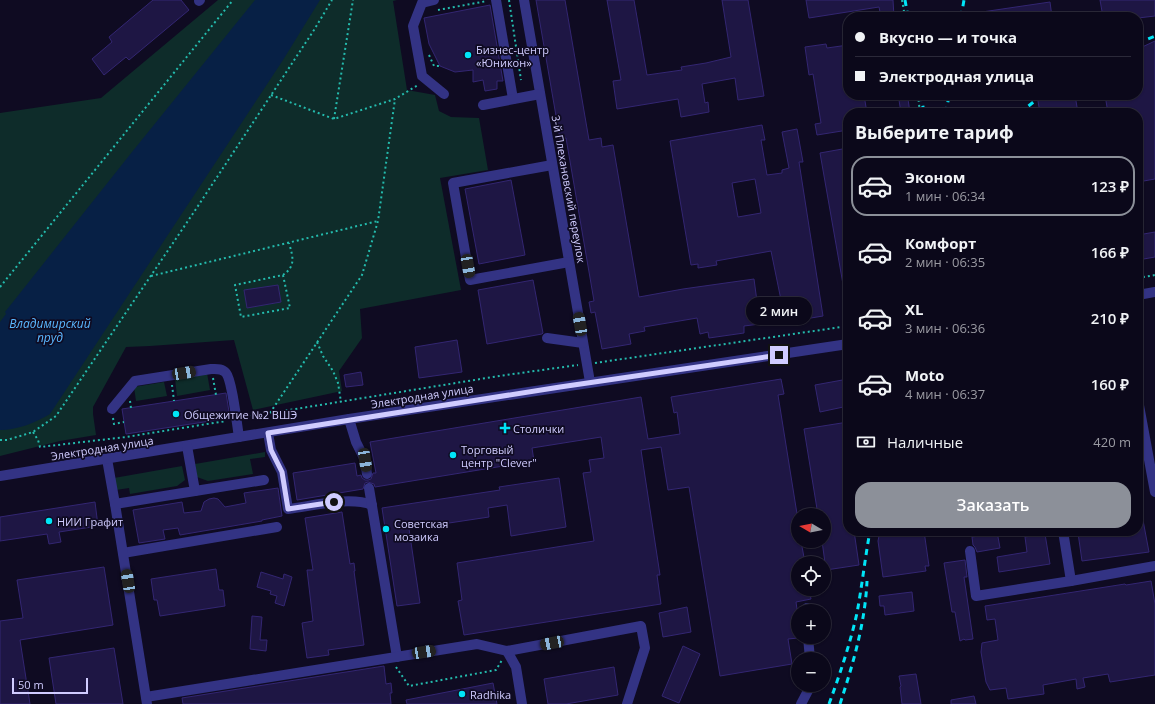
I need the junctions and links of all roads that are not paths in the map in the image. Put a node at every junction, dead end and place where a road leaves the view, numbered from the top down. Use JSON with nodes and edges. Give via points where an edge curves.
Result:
{"nodes":[{"id":1,"x":496,"y":0,"type":"edge"},
{"id":2,"x":524,"y":0,"type":"edge"},
{"id":3,"x":436,"y":5,"type":"edge"},
{"id":4,"x":444,"y":94,"type":"dead end"},
{"id":5,"x":540,"y":94,"type":"junction"},
{"id":6,"x":513,"y":99,"type":"junction"},
{"id":7,"x":483,"y":104,"type":"dead end"},
{"id":8,"x":552,"y":165,"type":"junction"},
{"id":9,"x":569,"y":262,"type":"junction"},
{"id":10,"x":1155,"y":292,"type":"edge"},
{"id":11,"x":1143,"y":294,"type":"edge"},
{"id":12,"x":547,"y":338,"type":"dead end"},
{"id":13,"x":583,"y":343,"type":"junction"},
{"id":14,"x":843,"y":345,"type":"edge"},
{"id":15,"x":590,"y":382,"type":"junction"},
{"id":16,"x":112,"y":409,"type":"dead end"},
{"id":17,"x":349,"y":419,"type":"junction"},
{"id":18,"x":1143,"y":427,"type":"edge"},
{"id":19,"x":268,"y":433,"type":"junction"},
{"id":20,"x":239,"y":437,"type":"junction"},
{"id":21,"x":187,"y":446,"type":"junction"},
{"id":22,"x":108,"y":459,"type":"junction"},
{"id":23,"x":367,"y":474,"type":"dead end"},
{"id":24,"x":0,"y":476,"type":"edge"},
{"id":25,"x":264,"y":480,"type":"dead end"},
{"id":26,"x":369,"y":488,"type":"dead end"},
{"id":27,"x":195,"y":491,"type":"junction"},
{"id":28,"x":1155,"y":492,"type":"edge"},
{"id":29,"x":115,"y":504,"type":"junction"},
{"id":30,"x":372,"y":505,"type":"junction"},
{"id":31,"x":277,"y":528,"type":"dead end"},
{"id":32,"x":1064,"y":536,"type":"edge"},
{"id":33,"x":970,"y":551,"type":"dead end"},
{"id":34,"x":123,"y":552,"type":"junction"},
{"id":35,"x":1155,"y":566,"type":"edge"},
{"id":36,"x":1071,"y":581,"type":"junction"},
{"id":37,"x":507,"y":651,"type":"junction"},
{"id":38,"x":395,"y":659,"type":"junction"},
{"id":39,"x":807,"y":692,"type":"edge"},
{"id":40,"x":146,"y":701,"type":"edge"},
{"id":41,"x":522,"y":704,"type":"edge"},
{"id":42,"x":627,"y":704,"type":"edge"},
{"id":43,"x":801,"y":704,"type":"edge"}],
"edges":[{"from":1,"to":6,"type":"street"},
{"from":2,"to":5,"type":"street","name":"3-й Плехановский переулок"},
{"from":3,"to":4,"type":"street","via":[[422,3],[413,26],[422,76]]},
{"from":5,"to":6,"type":"street"},
{"from":5,"to":8,"type":"street","name":"3-й Плехановский переулок"},
{"from":6,"to":7,"type":"street"},
{"from":8,"to":9,"type":"street","name":"3-й Плехановский переулок"},
{"from":8,"to":9,"type":"street","via":[[453,183],[470,280]]},
{"from":9,"to":13,"type":"street","name":"3-й Плехановский переулок"},
{"from":10,"to":11,"type":"street"},
{"from":12,"to":13,"type":"street"},
{"from":13,"to":15,"type":"street","name":"3-й Плехановский переулок"},
{"from":14,"to":15,"type":"street","name":"Электродная улица"},
{"from":15,"to":17,"type":"street","name":"Электродная улица"},
{"from":16,"to":20,"type":"street","via":[[135,382],[218,368],[229,378]]},
{"from":17,"to":19,"type":"street","name":"Электродная улица"},
{"from":17,"to":23,"type":"street","via":[[365,460]]},
{"from":18,"to":28,"type":"street"},
{"from":19,"to":20,"type":"street","name":"Электродная улица"},
{"from":19,"to":30,"type":"street","via":[[271,450],[282,472],[288,509],[349,500]]},
{"from":20,"to":21,"type":"street","name":"Электродная улица"},
{"from":21,"to":22,"type":"street","name":"Электродная улица"},
{"from":21,"to":27,"type":"street"},
{"from":22,"to":24,"type":"street","name":"Электродная улица"},
{"from":22,"to":29,"type":"street"},
{"from":25,"to":27,"type":"street"},
{"from":26,"to":30,"type":"street"},
{"from":27,"to":29,"type":"street"},
{"from":29,"to":34,"type":"street"},
{"from":30,"to":38,"type":"street"},
{"from":31,"to":34,"type":"street"},
{"from":32,"to":36,"type":"street"},
{"from":33,"to":36,"type":"street","via":[[976,596]]},
{"from":34,"to":40,"type":"street"},
{"from":35,"to":36,"type":"street"},
{"from":37,"to":38,"type":"street","via":[[477,644]]},
{"from":37,"to":41,"type":"street","via":[[516,667]]},
{"from":37,"to":42,"type":"street","via":[[641,626],[645,648]]},
{"from":38,"to":40,"type":"street"},
{"from":39,"to":43,"type":"street"}]}
